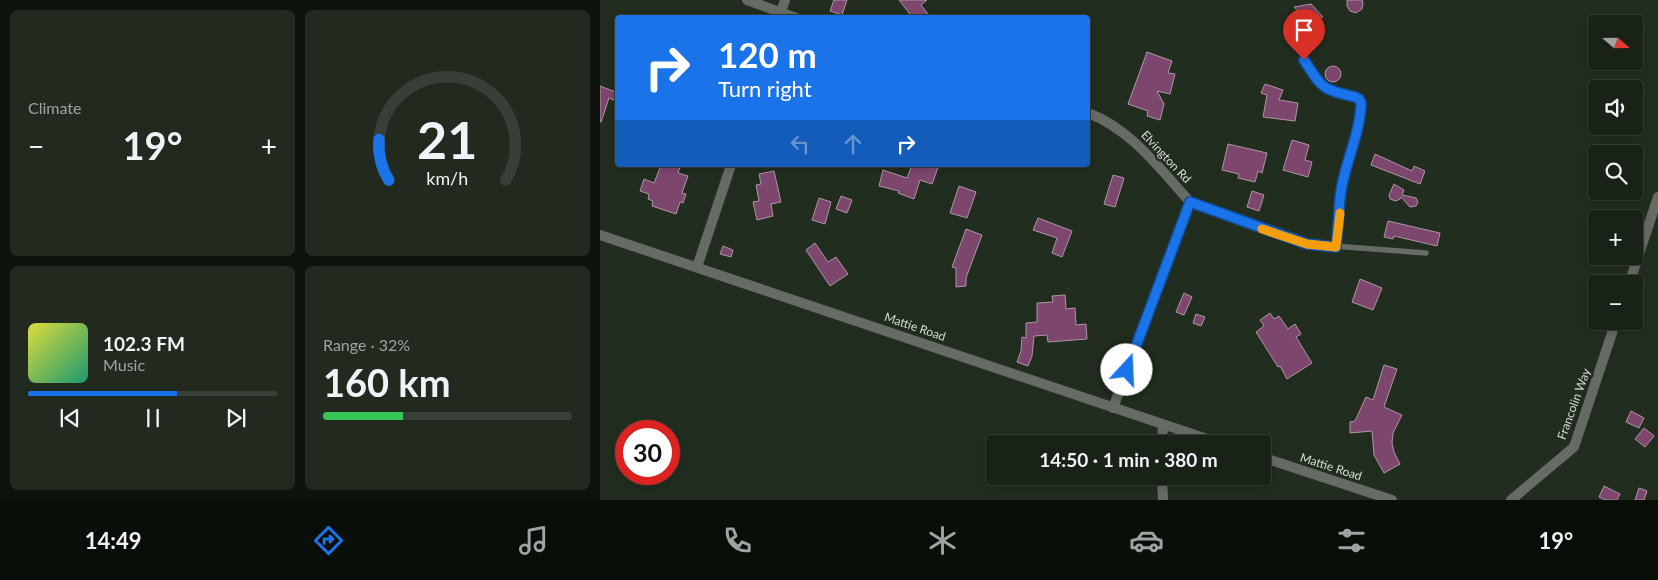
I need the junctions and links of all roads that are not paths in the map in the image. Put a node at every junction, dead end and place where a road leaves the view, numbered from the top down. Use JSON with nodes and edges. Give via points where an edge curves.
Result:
{"nodes":[{"id":1,"x":747,"y":0,"type":"edge"},
{"id":2,"x":785,"y":0,"type":"edge"},
{"id":3,"x":780,"y":15,"type":"edge"},
{"id":4,"x":1304,"y":60,"type":"dead end"},
{"id":5,"x":1090,"y":113,"type":"edge"},
{"id":6,"x":730,"y":167,"type":"edge"},
{"id":7,"x":1658,"y":197,"type":"edge"},
{"id":8,"x":1190,"y":202,"type":"junction"},
{"id":9,"x":600,"y":235,"type":"edge"},
{"id":10,"x":1336,"y":247,"type":"junction"},
{"id":11,"x":1426,"y":253,"type":"dead end"},
{"id":12,"x":697,"y":267,"type":"junction"},
{"id":13,"x":1632,"y":275,"type":"edge"},
{"id":14,"x":1613,"y":330,"type":"edge"},
{"id":15,"x":1113,"y":408,"type":"junction"},
{"id":16,"x":1163,"y":424,"type":"junction"},
{"id":17,"x":1162,"y":435,"type":"edge"},
{"id":18,"x":1195,"y":435,"type":"edge"},
{"id":19,"x":1271,"y":460,"type":"edge"},
{"id":20,"x":1162,"y":485,"type":"edge"},
{"id":21,"x":1163,"y":500,"type":"edge"},
{"id":22,"x":1392,"y":500,"type":"edge"},
{"id":23,"x":1511,"y":500,"type":"edge"}],
"edges":[{"from":1,"to":3,"type":"street"},
{"from":2,"to":3,"type":"street"},
{"from":4,"to":10,"type":"lane","via":[[1325,89],[1355,97],[1361,103],[1341,188]]},
{"from":5,"to":8,"type":"street","name":"Elvington Rd","via":[[1128,135]]},
{"from":6,"to":12,"type":"street"},
{"from":7,"to":13,"type":"street"},
{"from":8,"to":10,"type":"lane","via":[[1307,244]]},
{"from":8,"to":15,"type":"street","name":"Elvington Rd"},
{"from":9,"to":12,"type":"street","name":"Mattie Road"},
{"from":10,"to":11,"type":"lane"},
{"from":12,"to":15,"type":"street","name":"Mattie Road"},
{"from":14,"to":23,"type":"street","name":"Francolin Way","via":[[1574,447]]},
{"from":15,"to":16,"type":"street","name":"Mattie Road"},
{"from":16,"to":17,"type":"street"},
{"from":16,"to":18,"type":"street","name":"Mattie Road"},
{"from":19,"to":22,"type":"street","name":"Mattie Road"},
{"from":20,"to":21,"type":"street"}]}
